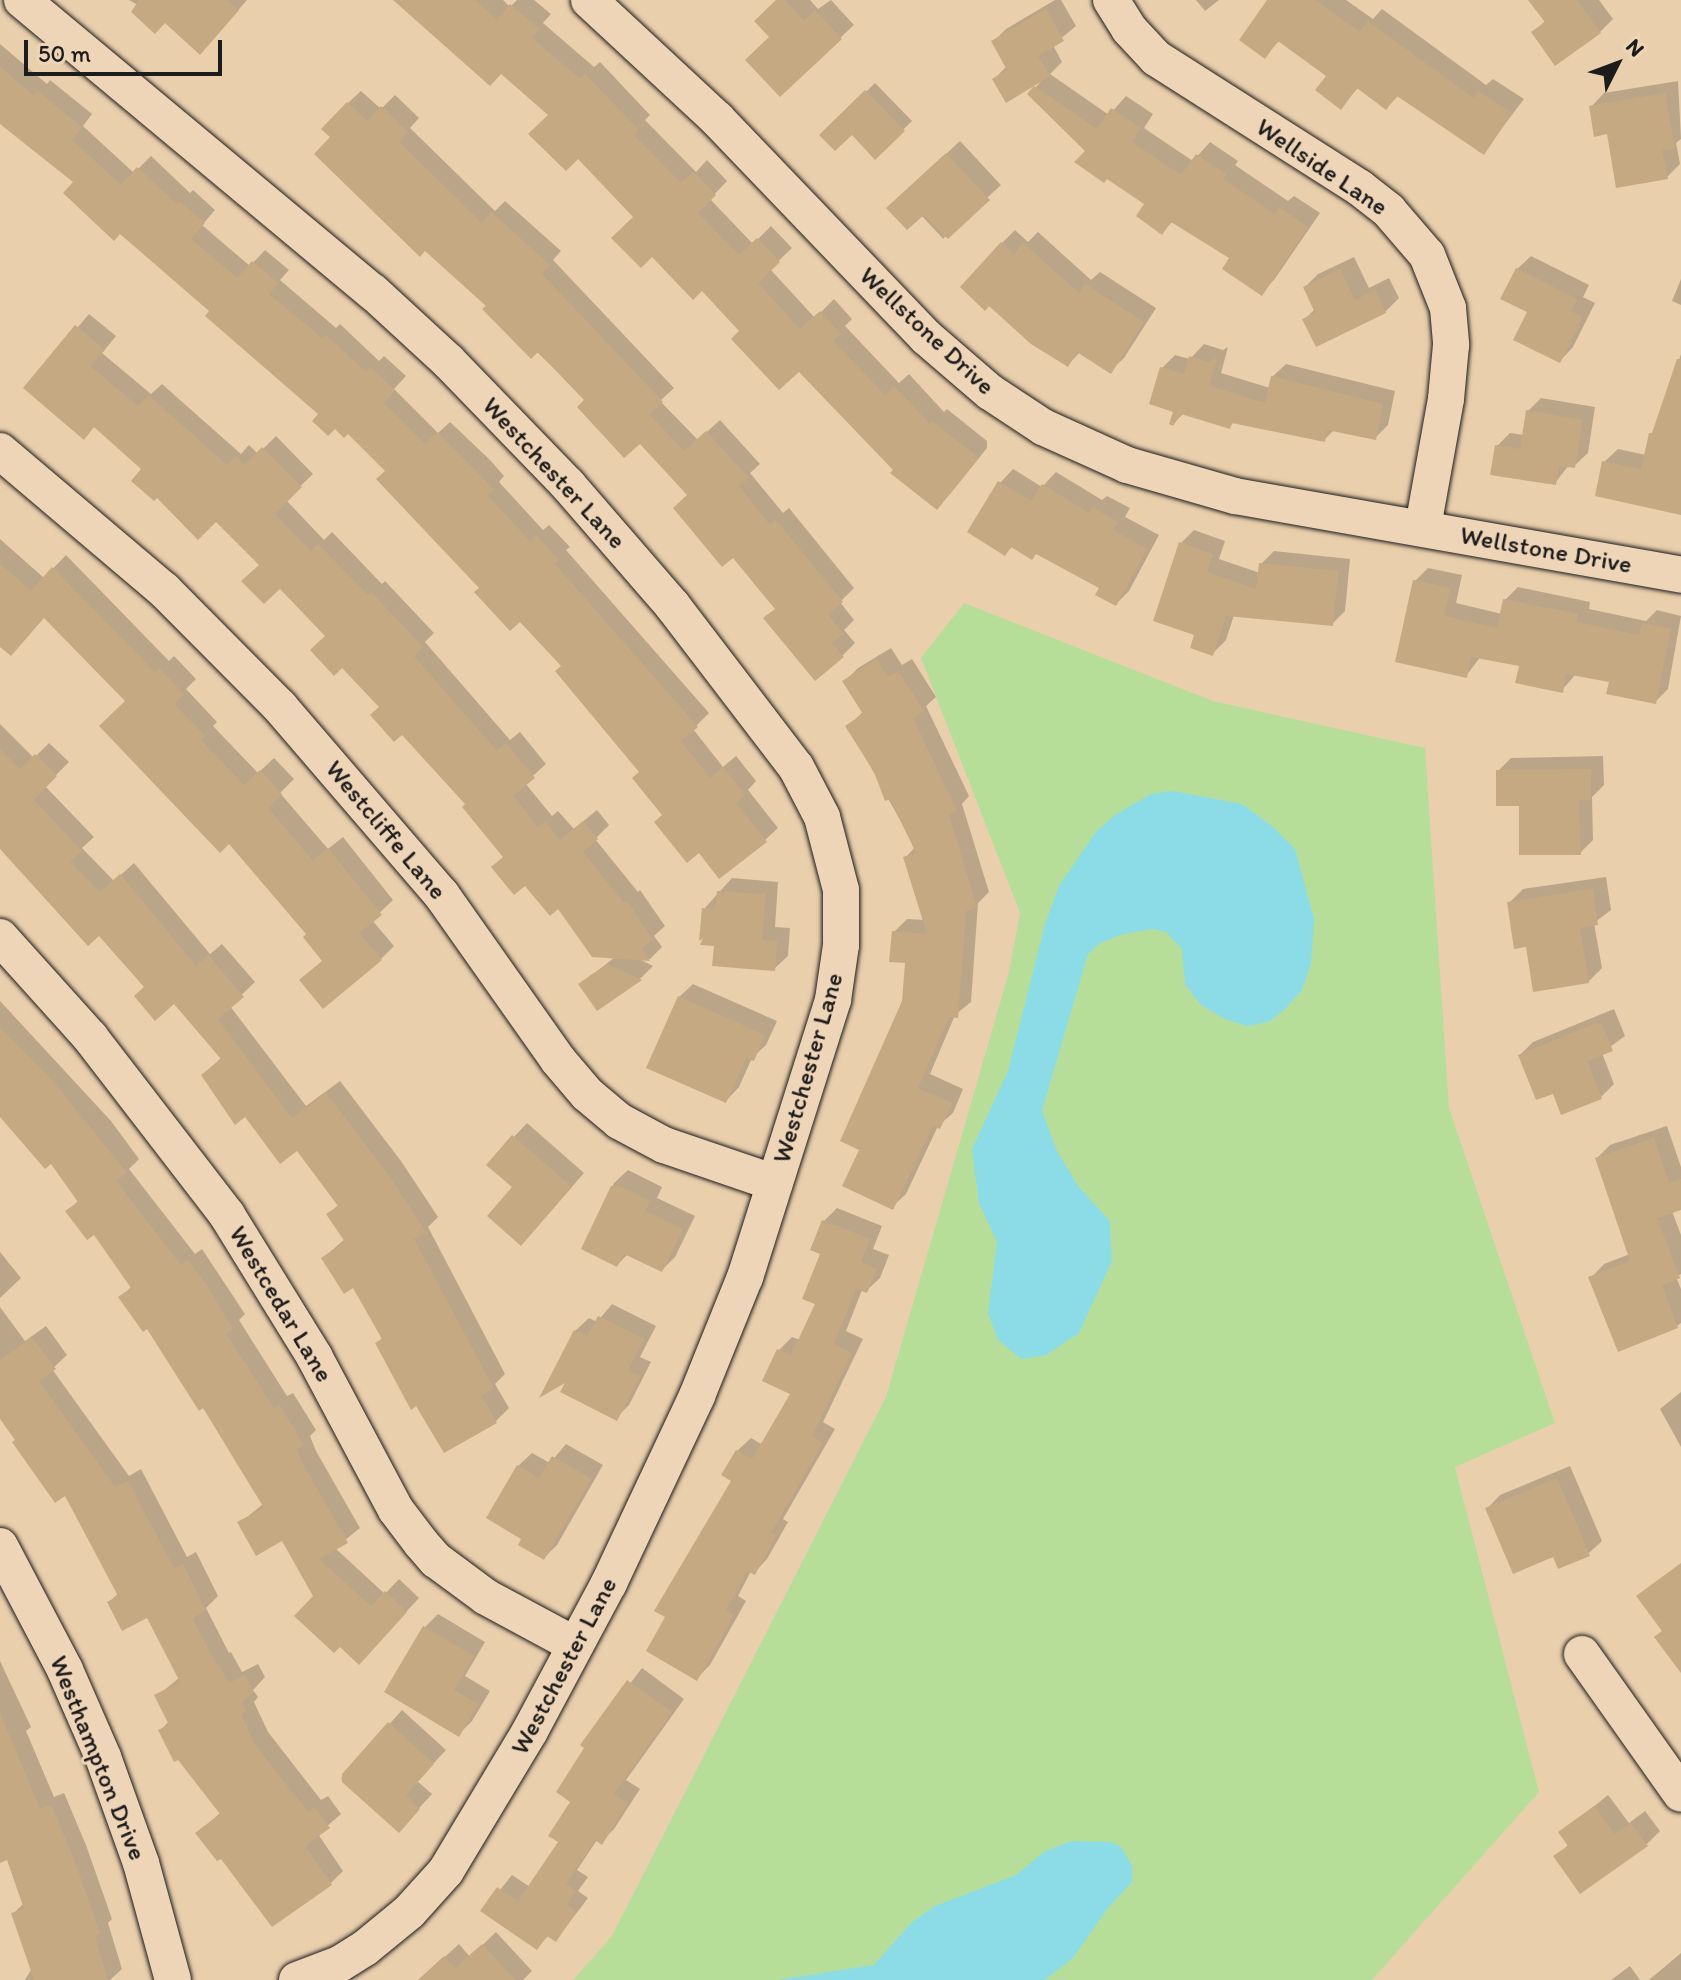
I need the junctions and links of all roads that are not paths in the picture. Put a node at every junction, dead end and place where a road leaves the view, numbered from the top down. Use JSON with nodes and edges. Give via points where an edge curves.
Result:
{"nodes":[{"id":1,"x":22,"y":0,"type":"edge"},
{"id":2,"x":589,"y":0,"type":"edge"},
{"id":3,"x":1111,"y":0,"type":"edge"},
{"id":4,"x":0,"y":451,"type":"edge"},
{"id":5,"x":1423,"y":527,"type":"junction"},
{"id":6,"x":1681,"y":575,"type":"edge"},
{"id":7,"x":0,"y":937,"type":"edge"},
{"id":8,"x":775,"y":1183,"type":"junction"},
{"id":9,"x":0,"y":1546,"type":"edge"},
{"id":10,"x":575,"y":1645,"type":"junction"},
{"id":11,"x":1582,"y":1654,"type":"dead end"},
{"id":12,"x":1681,"y":1794,"type":"edge"},
{"id":13,"x":173,"y":1980,"type":"edge"},
{"id":14,"x":297,"y":1980,"type":"edge"}],
"edges":[{"from":1,"to":8,"type":"street","name":"Westchester Lane","via":[[448,361],[636,561],[796,767],[831,842],[841,890],[841,945],[825,1031]]},
{"from":2,"to":5,"type":"street","name":"Wellstone Drive","via":[[744,146],[926,337],[1024,415],[1099,454],[1177,482]]},
{"from":3,"to":5,"type":"street","name":"Wellside Lane","via":[[1156,58],[1367,193],[1427,255],[1448,308],[1451,345]]},
{"from":4,"to":8,"type":"street","name":"Westcliffe Lane","via":[[164,590],[320,749],[441,894],[587,1094],[619,1121],[664,1145]]},
{"from":5,"to":6,"type":"street","name":"Wellstone Drive"},
{"from":7,"to":10,"type":"street","name":"Westcedar Lane","via":[[90,1037],[227,1215],[314,1356],[396,1510],[421,1543],[486,1597]]},
{"from":8,"to":10,"type":"street","name":"Westchester Lane","via":[[745,1277],[697,1396]]},
{"from":9,"to":13,"type":"street","name":"Westhampton Drive","via":[[65,1670],[103,1757],[141,1863]]},
{"from":10,"to":14,"type":"street","name":"Westchester Lane","via":[[468,1836],[429,1892],[365,1948]]},
{"from":11,"to":12,"type":"street"}]}
